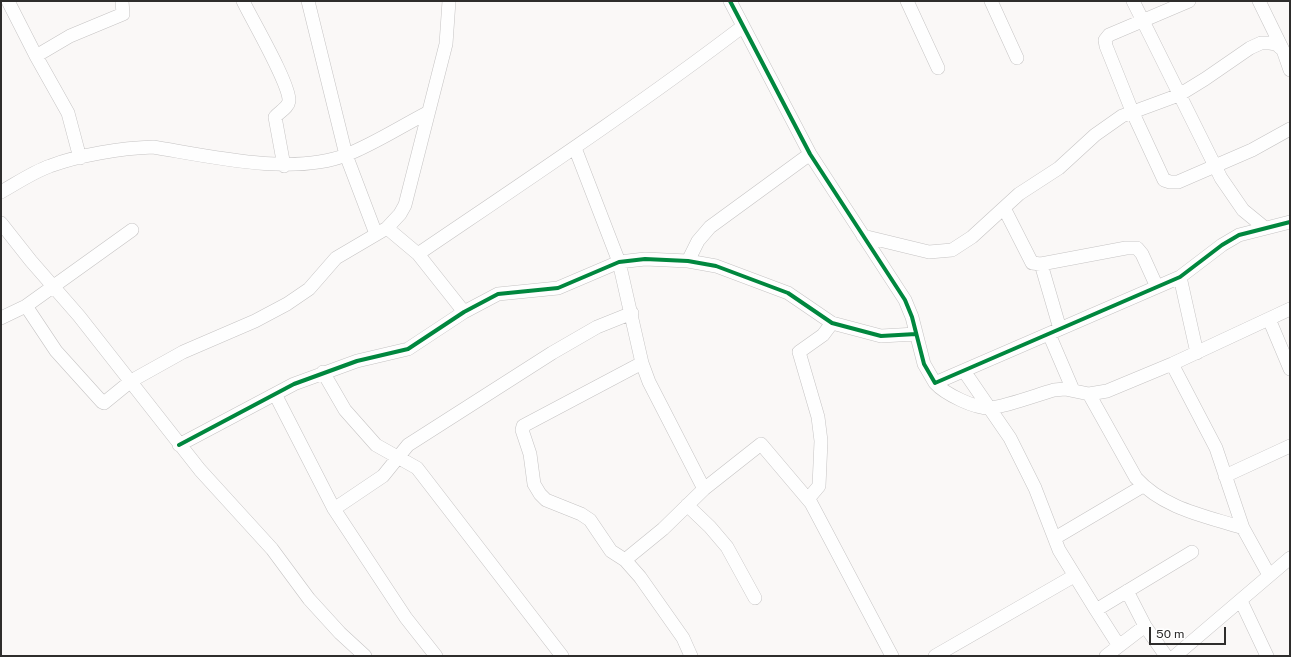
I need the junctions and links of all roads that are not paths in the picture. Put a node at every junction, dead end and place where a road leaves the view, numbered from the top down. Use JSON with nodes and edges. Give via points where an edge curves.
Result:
{"nodes":[{"id":1,"x":8,"y":1,"type":"edge"},
{"id":2,"x":122,"y":1,"type":"edge"},
{"id":3,"x":243,"y":1,"type":"edge"},
{"id":4,"x":308,"y":1,"type":"edge"},
{"id":5,"x":449,"y":1,"type":"edge"},
{"id":6,"x":730,"y":1,"type":"edge"},
{"id":7,"x":907,"y":1,"type":"edge"},
{"id":8,"x":991,"y":1,"type":"edge"},
{"id":9,"x":1133,"y":1,"type":"edge"},
{"id":10,"x":1189,"y":1,"type":"edge"},
{"id":11,"x":1259,"y":1,"type":"edge"},
{"id":12,"x":1142,"y":22,"type":"junction"},
{"id":13,"x":742,"y":27,"type":"junction"},
{"id":14,"x":1283,"y":50,"type":"junction"},
{"id":15,"x":36,"y":56,"type":"junction"},
{"id":16,"x":1017,"y":58,"type":"dead end"},
{"id":17,"x":938,"y":68,"type":"dead end"},
{"id":18,"x":1290,"y":70,"type":"edge"},
{"id":19,"x":1179,"y":95,"type":"junction"},
{"id":20,"x":1132,"y":112,"type":"junction"},
{"id":21,"x":427,"y":113,"type":"junction"},
{"id":22,"x":1290,"y":129,"type":"edge"},
{"id":23,"x":575,"y":148,"type":"junction"},
{"id":24,"x":810,"y":154,"type":"junction"},
{"id":25,"x":346,"y":155,"type":"junction"},
{"id":26,"x":80,"y":158,"type":"junction"},
{"id":27,"x":1214,"y":165,"type":"junction"},
{"id":28,"x":284,"y":166,"type":"junction"},
{"id":29,"x":1,"y":192,"type":"edge"},
{"id":30,"x":1004,"y":208,"type":"junction"},
{"id":31,"x":1290,"y":222,"type":"edge"},
{"id":32,"x":1,"y":223,"type":"edge"},
{"id":33,"x":1265,"y":228,"type":"junction"},
{"id":34,"x":132,"y":230,"type":"dead end"},
{"id":35,"x":382,"y":231,"type":"junction"},
{"id":36,"x":863,"y":236,"type":"junction"},
{"id":37,"x":418,"y":254,"type":"junction"},
{"id":38,"x":688,"y":261,"type":"junction"},
{"id":39,"x":619,"y":262,"type":"junction"},
{"id":40,"x":1041,"y":264,"type":"junction"},
{"id":41,"x":1180,"y":277,"type":"junction"},
{"id":42,"x":53,"y":287,"type":"junction"},
{"id":43,"x":1157,"y":287,"type":"junction"},
{"id":44,"x":26,"y":306,"type":"junction"},
{"id":45,"x":1290,"y":310,"type":"edge"},
{"id":46,"x":464,"y":312,"type":"junction"},
{"id":47,"x":632,"y":313,"type":"junction"},
{"id":48,"x":1,"y":318,"type":"edge"},
{"id":49,"x":1269,"y":319,"type":"junction"},
{"id":50,"x":832,"y":323,"type":"junction"},
{"id":51,"x":1054,"y":332,"type":"junction"},
{"id":52,"x":916,"y":334,"type":"junction"},
{"id":53,"x":1197,"y":353,"type":"junction"},
{"id":54,"x":642,"y":363,"type":"junction"},
{"id":55,"x":1172,"y":364,"type":"junction"},
{"id":56,"x":1290,"y":369,"type":"edge"},
{"id":57,"x":964,"y":371,"type":"junction"},
{"id":58,"x":323,"y":372,"type":"junction"},
{"id":59,"x":131,"y":381,"type":"junction"},
{"id":60,"x":935,"y":384,"type":"junction"},
{"id":61,"x":1073,"y":390,"type":"junction"},
{"id":62,"x":275,"y":394,"type":"junction"},
{"id":63,"x":1089,"y":394,"type":"junction"},
{"id":64,"x":990,"y":408,"type":"junction"},
{"id":65,"x":179,"y":445,"type":"junction"},
{"id":66,"x":1290,"y":446,"type":"edge"},
{"id":67,"x":399,"y":457,"type":"junction"},
{"id":68,"x":1225,"y":476,"type":"junction"},
{"id":69,"x":1143,"y":486,"type":"junction"},
{"id":70,"x":704,"y":489,"type":"junction"},
{"id":71,"x":808,"y":500,"type":"junction"},
{"id":72,"x":687,"y":505,"type":"junction"},
{"id":73,"x":334,"y":509,"type":"junction"},
{"id":74,"x":1243,"y":528,"type":"junction"},
{"id":75,"x":1054,"y":538,"type":"junction"},
{"id":76,"x":1192,"y":552,"type":"dead end"},
{"id":77,"x":1290,"y":558,"type":"edge"},
{"id":78,"x":625,"y":560,"type":"junction"},
{"id":79,"x":1269,"y":575,"type":"junction"},
{"id":80,"x":1074,"y":576,"type":"junction"},
{"id":81,"x":1127,"y":591,"type":"junction"},
{"id":82,"x":755,"y":598,"type":"dead end"},
{"id":83,"x":1241,"y":601,"type":"junction"},
{"id":84,"x":1096,"y":610,"type":"junction"},
{"id":85,"x":1145,"y":626,"type":"junction"},
{"id":86,"x":1120,"y":646,"type":"junction"},
{"id":87,"x":365,"y":656,"type":"edge"},
{"id":88,"x":436,"y":656,"type":"edge"},
{"id":89,"x":562,"y":656,"type":"edge"},
{"id":90,"x":690,"y":656,"type":"edge"},
{"id":91,"x":892,"y":656,"type":"edge"},
{"id":92,"x":935,"y":656,"type":"edge"},
{"id":93,"x":1106,"y":656,"type":"edge"},
{"id":94,"x":1166,"y":656,"type":"edge"},
{"id":95,"x":1175,"y":656,"type":"edge"},
{"id":96,"x":1267,"y":656,"type":"edge"}],
"edges":[{"from":1,"to":15,"type":"street"},
{"from":2,"to":15,"type":"street","via":[[123,14],[70,36]]},
{"from":3,"to":28,"type":"street","via":[[276,65],[288,96],[287,106],[275,117]]},
{"from":4,"to":25,"type":"street"},
{"from":5,"to":21,"type":"street","via":[[446,44]]},
{"from":6,"to":13,"type":"street"},
{"from":7,"to":17,"type":"street"},
{"from":8,"to":16,"type":"street"},
{"from":9,"to":12,"type":"street"},
{"from":10,"to":12,"type":"street"},
{"from":11,"to":14,"type":"street"},
{"from":12,"to":19,"type":"street"},
{"from":12,"to":20,"type":"street","via":[[1105,40]]},
{"from":13,"to":23,"type":"street","via":[[670,82]]},
{"from":13,"to":24,"type":"street"},
{"from":14,"to":18,"type":"street"},
{"from":14,"to":19,"type":"street","via":[[1276,44],[1261,43]]},
{"from":15,"to":26,"type":"street","via":[[68,113]]},
{"from":19,"to":20,"type":"street"},
{"from":19,"to":27,"type":"street"},
{"from":20,"to":27,"type":"street","via":[[1164,180],[1178,182]]},
{"from":20,"to":30,"type":"street","via":[[1115,120],[1059,168],[1019,194]]},
{"from":21,"to":25,"type":"street"},
{"from":21,"to":35,"type":"street","via":[[405,204],[400,214]]},
{"from":22,"to":27,"type":"street","via":[[1252,150]]},
{"from":23,"to":37,"type":"street"},
{"from":23,"to":39,"type":"street"},
{"from":24,"to":36,"type":"street"},
{"from":24,"to":38,"type":"street","via":[[710,227],[698,241]]},
{"from":25,"to":28,"type":"street"},
{"from":25,"to":35,"type":"street"},
{"from":26,"to":28,"type":"street","via":[[131,148],[153,147]]},
{"from":26,"to":29,"type":"street","via":[[48,166]]},
{"from":27,"to":33,"type":"street","via":[[1232,197]]},
{"from":30,"to":36,"type":"street","via":[[972,237],[952,250],[929,252]]},
{"from":30,"to":40,"type":"street","via":[[1032,263]]},
{"from":31,"to":33,"type":"street"},
{"from":32,"to":42,"type":"street"},
{"from":33,"to":41,"type":"street","via":[[1239,235]]},
{"from":34,"to":42,"type":"street"},
{"from":35,"to":37,"type":"street"},
{"from":35,"to":59,"type":"street","via":[[336,258],[309,289],[287,304],[255,321],[183,352]]},
{"from":36,"to":52,"type":"street","via":[[905,300]]},
{"from":37,"to":46,"type":"street"},
{"from":38,"to":39,"type":"street","via":[[645,259]]},
{"from":38,"to":50,"type":"street","via":[[731,270],[788,293]]},
{"from":39,"to":46,"type":"street","via":[[564,287],[502,292]]},
{"from":39,"to":47,"type":"street"},
{"from":40,"to":43,"type":"street","via":[[1137,248]]},
{"from":40,"to":51,"type":"street"},
{"from":41,"to":43,"type":"street"},
{"from":41,"to":53,"type":"street"},
{"from":42,"to":44,"type":"street"},
{"from":42,"to":59,"type":"street"},
{"from":43,"to":51,"type":"street"},
{"from":44,"to":48,"type":"street"},
{"from":44,"to":59,"type":"street","via":[[56,351],[102,402],[107,402]]},
{"from":45,"to":49,"type":"street"},
{"from":46,"to":58,"type":"street","via":[[408,349],[366,358]]},
{"from":47,"to":54,"type":"street"},
{"from":47,"to":67,"type":"street","via":[[597,327],[552,353],[408,445]]},
{"from":49,"to":53,"type":"street"},
{"from":49,"to":56,"type":"street"},
{"from":50,"to":52,"type":"street","via":[[881,336]]},
{"from":50,"to":71,"type":"street","via":[[823,335],[799,352],[818,417],[821,441],[819,486]]},
{"from":51,"to":57,"type":"street"},
{"from":51,"to":61,"type":"street"},
{"from":52,"to":60,"type":"street","via":[[924,364]]},
{"from":53,"to":55,"type":"street"},
{"from":54,"to":70,"type":"street","via":[[658,401]]},
{"from":54,"to":78,"type":"street","via":[[523,426],[522,430],[530,454],[534,484],[540,494],[546,500],[586,517],[611,552]]},
{"from":55,"to":63,"type":"street","via":[[1118,388]]},
{"from":55,"to":68,"type":"street","via":[[1213,443]]},
{"from":57,"to":60,"type":"street"},
{"from":57,"to":64,"type":"street"},
{"from":58,"to":62,"type":"street"},
{"from":58,"to":67,"type":"street","via":[[345,410],[376,445]]},
{"from":59,"to":65,"type":"street"},
{"from":60,"to":64,"type":"street","via":[[968,403]]},
{"from":61,"to":63,"type":"street"},
{"from":61,"to":64,"type":"street","via":[[1054,390]]},
{"from":62,"to":65,"type":"street"},
{"from":62,"to":73,"type":"street"},
{"from":63,"to":69,"type":"street"},
{"from":64,"to":75,"type":"street","via":[[1010,438],[1035,488]]},
{"from":65,"to":87,"type":"street","via":[[272,548],[309,599]]},
{"from":66,"to":68,"type":"street"},
{"from":67,"to":73,"type":"street","via":[[383,476]]},
{"from":67,"to":89,"type":"street","via":[[417,468]]},
{"from":68,"to":74,"type":"street"},
{"from":69,"to":74,"type":"street","via":[[1186,512]]},
{"from":69,"to":75,"type":"street"},
{"from":70,"to":71,"type":"street","via":[[761,444]]},
{"from":70,"to":72,"type":"street"},
{"from":71,"to":91,"type":"street"},
{"from":72,"to":78,"type":"street"},
{"from":72,"to":82,"type":"street","via":[[727,547]]},
{"from":73,"to":88,"type":"street","via":[[406,618]]},
{"from":74,"to":79,"type":"street"},
{"from":75,"to":80,"type":"street"},
{"from":76,"to":81,"type":"street"},
{"from":77,"to":79,"type":"street"},
{"from":78,"to":90,"type":"street","via":[[683,638]]},
{"from":79,"to":83,"type":"street"},
{"from":80,"to":84,"type":"street"},
{"from":80,"to":92,"type":"street"},
{"from":81,"to":84,"type":"street"},
{"from":81,"to":85,"type":"street"},
{"from":83,"to":95,"type":"street"},
{"from":83,"to":96,"type":"street"},
{"from":84,"to":86,"type":"street"},
{"from":85,"to":86,"type":"street"},
{"from":85,"to":94,"type":"street"},
{"from":86,"to":93,"type":"street"}]}
